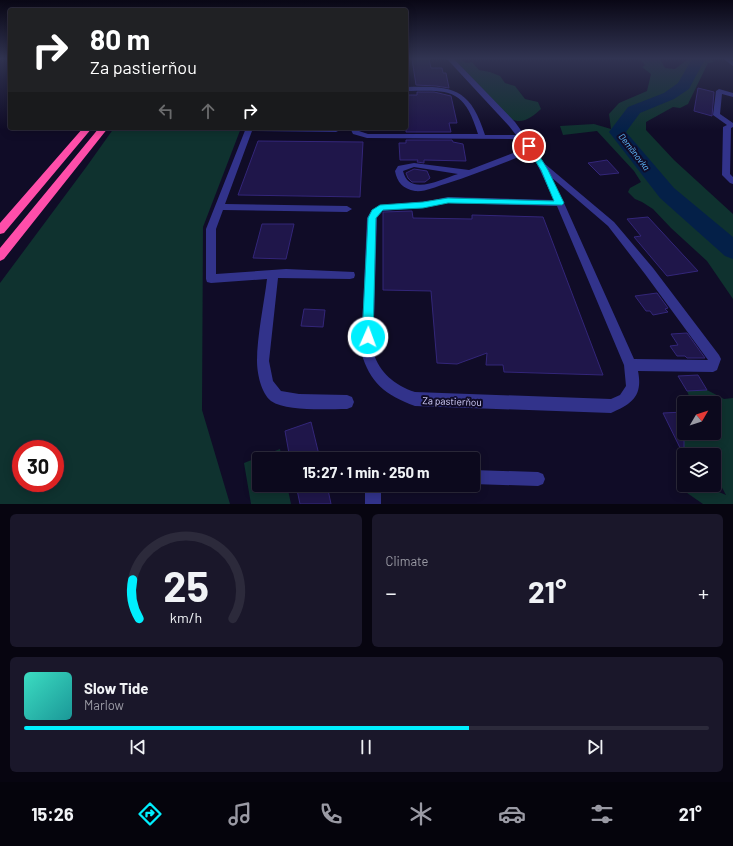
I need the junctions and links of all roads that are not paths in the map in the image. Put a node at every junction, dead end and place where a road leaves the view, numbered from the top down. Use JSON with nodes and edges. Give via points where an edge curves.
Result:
{"nodes":[{"id":1,"x":471,"y":83,"type":"edge"},
{"id":2,"x":408,"y":89,"type":"edge"},
{"id":3,"x":733,"y":95,"type":"edge"},
{"id":4,"x":732,"y":125,"type":"edge"},
{"id":5,"x":86,"y":130,"type":"edge"},
{"id":6,"x":102,"y":130,"type":"edge"},
{"id":7,"x":250,"y":130,"type":"edge"},
{"id":8,"x":355,"y":130,"type":"edge"},
{"id":9,"x":482,"y":137,"type":"junction"},
{"id":10,"x":522,"y":137,"type":"junction"},
{"id":11,"x":531,"y":149,"type":"junction"},
{"id":12,"x":730,"y":153,"type":"edge"},
{"id":13,"x":541,"y":164,"type":"junction"},
{"id":14,"x":470,"y":173,"type":"junction"},
{"id":15,"x":733,"y":182,"type":"edge"},
{"id":16,"x":560,"y":203,"type":"junction"},
{"id":17,"x":219,"y":207,"type":"junction"},
{"id":18,"x":347,"y":209,"type":"dead end"},
{"id":19,"x":0,"y":230,"type":"edge"},
{"id":20,"x":0,"y":257,"type":"edge"},
{"id":21,"x":273,"y":274,"type":"junction"},
{"id":22,"x":350,"y":274,"type":"dead end"},
{"id":23,"x":630,"y":366,"type":"junction"},
{"id":24,"x":347,"y":402,"type":"dead end"},
{"id":25,"x":480,"y":477,"type":"edge"},
{"id":26,"x":538,"y":479,"type":"dead end"},
{"id":27,"x":373,"y":492,"type":"edge"},
{"id":28,"x":373,"y":504,"type":"edge"}],
"edges":[{"from":1,"to":10,"type":"street","name":"Za pastierňou"},
{"from":2,"to":9,"type":"street","via":[[440,90],[459,96],[471,107]]},
{"from":3,"to":4,"type":"street","via":[[719,91],[716,115]]},
{"from":4,"to":12,"type":"street","via":[[727,127]]},
{"from":5,"to":19,"type":"highway"},
{"from":6,"to":20,"type":"highway"},
{"from":7,"to":17,"type":"street"},
{"from":8,"to":9,"type":"street","via":[[367,136]]},
{"from":9,"to":10,"type":"street"},
{"from":10,"to":11,"type":"street","name":"Za pastierňou"},
{"from":11,"to":13,"type":"street","name":"Za pastierňou"},
{"from":11,"to":14,"type":"street"},
{"from":12,"to":15,"type":"street","via":[[726,175]]},
{"from":13,"to":16,"type":"street","name":"Za pastierňou"},
{"from":13,"to":23,"type":"street","via":[[611,224],[715,359],[713,366]]},
{"from":14,"to":14,"type":"street","via":[[416,188],[401,180],[399,171],[401,168],[414,165]]},
{"from":16,"to":23,"type":"street","name":"Za pastierňou"},
{"from":16,"to":23,"type":"street","name":"Za pastierňou","via":[[448,200],[423,205],[389,206],[375,212],[372,218],[367,352],[369,360],[382,382],[392,390],[415,399],[611,406],[620,403],[632,392],[634,379]]},
{"from":17,"to":18,"type":"street"},
{"from":17,"to":21,"type":"street","via":[[210,229],[212,279]]},
{"from":21,"to":22,"type":"street"},
{"from":21,"to":24,"type":"street","via":[[263,361],[268,386],[276,396],[288,400]]},
{"from":25,"to":26,"type":"street"},
{"from":27,"to":28,"type":"street"}]}
